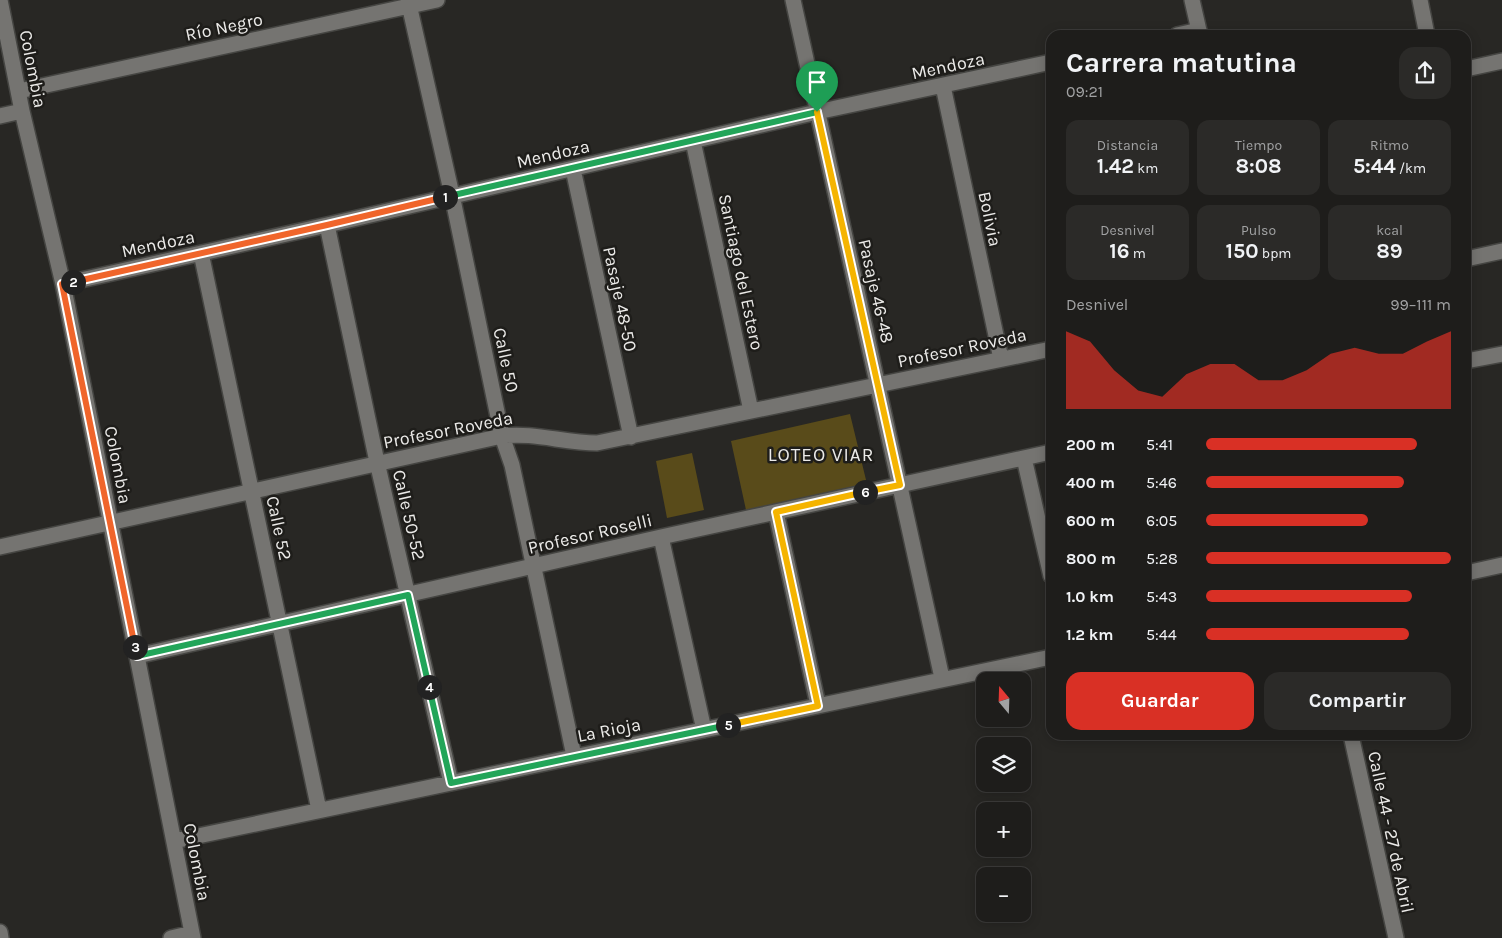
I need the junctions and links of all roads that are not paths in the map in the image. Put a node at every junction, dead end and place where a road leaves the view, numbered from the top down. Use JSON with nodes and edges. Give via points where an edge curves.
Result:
{"nodes":[{"id":1,"x":0,"y":0,"type":"edge"},
{"id":2,"x":437,"y":0,"type":"edge"},
{"id":3,"x":793,"y":0,"type":"edge"},
{"id":4,"x":1192,"y":0,"type":"edge"},
{"id":5,"x":1420,"y":0,"type":"edge"},
{"id":6,"x":409,"y":3,"type":"edge"},
{"id":7,"x":1198,"y":30,"type":"edge"},
{"id":8,"x":1426,"y":30,"type":"edge"},
{"id":9,"x":1502,"y":61,"type":"edge"},
{"id":10,"x":1046,"y":63,"type":"edge"},
{"id":11,"x":1471,"y":67,"type":"edge"},
{"id":12,"x":943,"y":86,"type":"junction"},
{"id":13,"x":19,"y":91,"type":"junction"},
{"id":14,"x":22,"y":111,"type":"junction"},
{"id":15,"x":817,"y":112,"type":"junction"},
{"id":16,"x":0,"y":116,"type":"edge"},
{"id":17,"x":694,"y":141,"type":"junction"},
{"id":18,"x":573,"y":168,"type":"junction"},
{"id":19,"x":452,"y":195,"type":"junction"},
{"id":20,"x":327,"y":225,"type":"junction"},
{"id":21,"x":1502,"y":252,"type":"edge"},
{"id":22,"x":201,"y":254,"type":"junction"},
{"id":23,"x":1471,"y":258,"type":"edge"},
{"id":24,"x":62,"y":284,"type":"junction"},
{"id":25,"x":1046,"y":350,"type":"edge"},
{"id":26,"x":1502,"y":354,"type":"edge"},
{"id":27,"x":1001,"y":360,"type":"junction"},
{"id":28,"x":1471,"y":360,"type":"edge"},
{"id":29,"x":878,"y":386,"type":"junction"},
{"id":30,"x":751,"y":411,"type":"junction"},
{"id":31,"x":502,"y":436,"type":"junction"},
{"id":32,"x":631,"y":437,"type":"junction"},
{"id":33,"x":1046,"y":453,"type":"edge"},
{"id":34,"x":1024,"y":458,"type":"junction"},
{"id":35,"x":377,"y":462,"type":"junction"},
{"id":36,"x":900,"y":485,"type":"junction"},
{"id":37,"x":252,"y":490,"type":"junction"},
{"id":38,"x":776,"y":512,"type":"junction"},
{"id":39,"x":110,"y":522,"type":"junction"},
{"id":40,"x":660,"y":537,"type":"junction"},
{"id":41,"x":0,"y":547,"type":"edge"},
{"id":42,"x":1046,"y":554,"type":"edge"},
{"id":43,"x":1502,"y":565,"type":"edge"},
{"id":44,"x":534,"y":566,"type":"junction"},
{"id":45,"x":1471,"y":571,"type":"edge"},
{"id":46,"x":408,"y":595,"type":"junction"},
{"id":47,"x":279,"y":624,"type":"junction"},
{"id":48,"x":137,"y":656,"type":"junction"},
{"id":49,"x":1046,"y":658,"type":"edge"},
{"id":50,"x":942,"y":678,"type":"junction"},
{"id":51,"x":818,"y":706,"type":"junction"},
{"id":52,"x":704,"y":730,"type":"junction"},
{"id":53,"x":1352,"y":740,"type":"edge"},
{"id":54,"x":574,"y":756,"type":"junction"},
{"id":55,"x":451,"y":783,"type":"junction"},
{"id":56,"x":319,"y":810,"type":"junction"},
{"id":57,"x":174,"y":841,"type":"junction"},
{"id":58,"x":0,"y":932,"type":"edge"},
{"id":59,"x":193,"y":935,"type":"edge"},
{"id":60,"x":1,"y":938,"type":"edge"},
{"id":61,"x":171,"y":938,"type":"edge"},
{"id":62,"x":1396,"y":938,"type":"edge"}],
"edges":[{"from":1,"to":13,"type":"street","name":"Colombia"},
{"from":2,"to":6,"type":"street","name":"Río Negro"},
{"from":3,"to":15,"type":"street","name":"Pasaje 46-48"},
{"from":4,"to":7,"type":"street"},
{"from":5,"to":8,"type":"street"},
{"from":6,"to":13,"type":"street","name":"Río Negro"},
{"from":6,"to":19,"type":"street","name":"Calle 50"},
{"from":9,"to":11,"type":"street"},
{"from":10,"to":12,"type":"street","name":"Mendoza"},
{"from":12,"to":15,"type":"street","name":"Mendoza"},
{"from":12,"to":27,"type":"street","name":"Bolivia"},
{"from":13,"to":14,"type":"street","name":"Colombia"},
{"from":14,"to":16,"type":"street"},
{"from":14,"to":24,"type":"street","name":"Colombia"},
{"from":15,"to":17,"type":"street","name":"Mendoza"},
{"from":15,"to":29,"type":"street","name":"Pasaje 46-48"},
{"from":17,"to":18,"type":"street","name":"Mendoza"},
{"from":17,"to":30,"type":"street","name":"Santiago del Estero"},
{"from":18,"to":19,"type":"street","name":"Mendoza"},
{"from":18,"to":32,"type":"street","name":"Pasaje 48-50"},
{"from":19,"to":20,"type":"street","name":"Mendoza"},
{"from":19,"to":31,"type":"street","name":"Calle 50"},
{"from":20,"to":22,"type":"street","name":"Mendoza"},
{"from":20,"to":35,"type":"street","name":"Calle 50-52"},
{"from":21,"to":23,"type":"street"},
{"from":22,"to":24,"type":"street","name":"Mendoza"},
{"from":22,"to":37,"type":"street","name":"Calle 52"},
{"from":24,"to":39,"type":"street","name":"Colombia"},
{"from":25,"to":27,"type":"street","name":"Profesor Roveda"},
{"from":26,"to":28,"type":"street"},
{"from":27,"to":29,"type":"street","name":"Profesor Roveda"},
{"from":29,"to":30,"type":"street","name":"Profesor Roveda"},
{"from":29,"to":36,"type":"street","name":"Pasaje 46-48"},
{"from":30,"to":32,"type":"street","name":"Profesor Roveda"},
{"from":31,"to":32,"type":"street","name":"Profesor Roveda","via":[[529,434],[575,443]]},
{"from":31,"to":35,"type":"street","name":"Profesor Roveda"},
{"from":31,"to":44,"type":"street","name":"Calle 50","via":[[512,465]]},
{"from":33,"to":34,"type":"street","name":"Profesor Roselli"},
{"from":34,"to":36,"type":"street","name":"Profesor Roselli"},
{"from":34,"to":42,"type":"street"},
{"from":35,"to":37,"type":"street","name":"Profesor Roveda"},
{"from":35,"to":46,"type":"street","name":"Calle 50-52"},
{"from":36,"to":38,"type":"street","name":"Profesor Roselli"},
{"from":36,"to":50,"type":"street","name":"Pasaje 46-48"},
{"from":37,"to":39,"type":"street","name":"Profesor Roveda"},
{"from":37,"to":47,"type":"street","name":"Calle 52"},
{"from":38,"to":40,"type":"street","name":"Profesor Roselli"},
{"from":38,"to":51,"type":"street"},
{"from":39,"to":41,"type":"street","name":"Profesor Roveda"},
{"from":39,"to":48,"type":"street","name":"Colombia"},
{"from":40,"to":44,"type":"street","name":"Profesor Roselli"},
{"from":40,"to":52,"type":"street"},
{"from":43,"to":45,"type":"street"},
{"from":44,"to":46,"type":"street","name":"Profesor Roselli"},
{"from":44,"to":54,"type":"street","name":"Calle 50"},
{"from":46,"to":47,"type":"street","name":"Profesor Roselli"},
{"from":46,"to":55,"type":"street","name":"Calle 50-52"},
{"from":47,"to":48,"type":"street","name":"Profesor Roselli"},
{"from":47,"to":56,"type":"street","name":"Calle 52"},
{"from":48,"to":57,"type":"street","name":"Colombia"},
{"from":49,"to":50,"type":"street","name":"La Rioja"},
{"from":50,"to":51,"type":"street","name":"La Rioja"},
{"from":51,"to":52,"type":"street","name":"La Rioja"},
{"from":52,"to":54,"type":"street","name":"La Rioja"},
{"from":53,"to":62,"type":"street","name":"Calle 44 - 27 de Abril"},
{"from":54,"to":55,"type":"street","name":"La Rioja"},
{"from":55,"to":56,"type":"street","name":"La Rioja"},
{"from":56,"to":57,"type":"street","name":"La Rioja"},
{"from":57,"to":59,"type":"street","name":"Colombia"},
{"from":58,"to":60,"type":"street"},
{"from":59,"to":61,"type":"street"}]}
